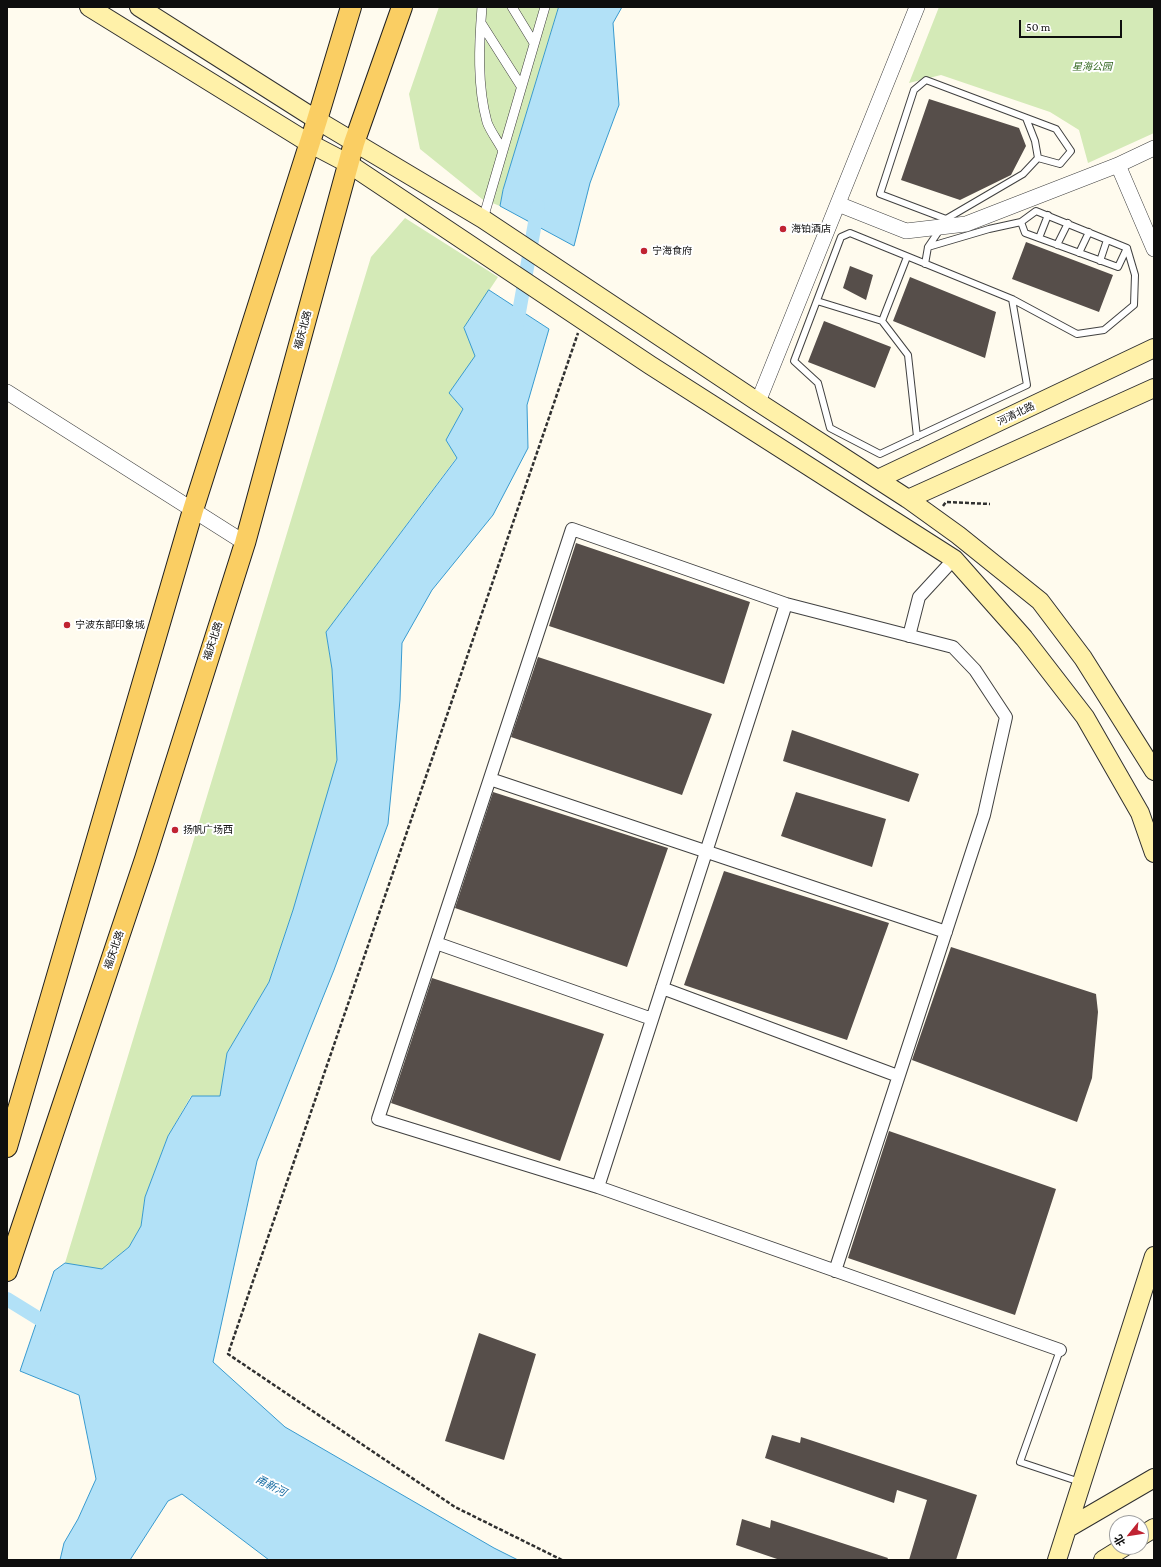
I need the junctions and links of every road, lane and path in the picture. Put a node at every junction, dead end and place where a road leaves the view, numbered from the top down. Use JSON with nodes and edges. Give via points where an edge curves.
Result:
{"nodes":[{"id":1,"x":89,"y":7,"type":"edge"},
{"id":2,"x":139,"y":7,"type":"edge"},
{"id":3,"x":350,"y":7,"type":"edge"},
{"id":4,"x":402,"y":7,"type":"edge"},
{"id":5,"x":482,"y":7,"type":"edge"},
{"id":6,"x":512,"y":7,"type":"edge"},
{"id":7,"x":545,"y":7,"type":"edge"},
{"id":8,"x":917,"y":7,"type":"edge"},
{"id":9,"x":481,"y":23,"type":"junction"},
{"id":10,"x":534,"y":43,"type":"junction"},
{"id":11,"x":521,"y":86,"type":"junction"},
{"id":12,"x":1026,"y":118,"type":"junction"},
{"id":13,"x":317,"y":120,"type":"junction"},
{"id":14,"x":309,"y":143,"type":"junction"},
{"id":15,"x":354,"y":143,"type":"junction"},
{"id":16,"x":1154,"y":148,"type":"edge"},
{"id":17,"x":502,"y":149,"type":"junction"},
{"id":18,"x":1038,"y":158,"type":"junction"},
{"id":19,"x":349,"y":164,"type":"junction"},
{"id":20,"x":1118,"y":164,"type":"junction"},
{"id":21,"x":838,"y":204,"type":"junction"},
{"id":22,"x":1048,"y":215,"type":"junction"},
{"id":23,"x":483,"y":219,"type":"junction"},
{"id":24,"x":1021,"y":222,"type":"junction"},
{"id":25,"x":944,"y":223,"type":"junction"},
{"id":26,"x":1068,"y":223,"type":"junction"},
{"id":27,"x":1089,"y":232,"type":"junction"},
{"id":28,"x":1039,"y":238,"type":"junction"},
{"id":29,"x":1107,"y":240,"type":"junction"},
{"id":30,"x":1057,"y":245,"type":"junction"},
{"id":31,"x":928,"y":247,"type":"junction"},
{"id":32,"x":1127,"y":248,"type":"junction"},
{"id":33,"x":1154,"y":249,"type":"edge"},
{"id":34,"x":1079,"y":253,"type":"junction"},
{"id":35,"x":907,"y":257,"type":"junction"},
{"id":36,"x":1100,"y":261,"type":"junction"},
{"id":37,"x":925,"y":264,"type":"junction"},
{"id":38,"x":1012,"y":299,"type":"junction"},
{"id":39,"x":817,"y":301,"type":"junction"},
{"id":40,"x":882,"y":321,"type":"junction"},
{"id":41,"x":1154,"y":348,"type":"edge"},
{"id":42,"x":1154,"y":388,"type":"edge"},
{"id":43,"x":7,"y":392,"type":"edge"},
{"id":44,"x":758,"y":402,"type":"junction"},
{"id":45,"x":917,"y":437,"type":"junction"},
{"id":46,"x":878,"y":480,"type":"junction"},
{"id":47,"x":908,"y":499,"type":"junction"},
{"id":48,"x":193,"y":510,"type":"junction"},
{"id":49,"x":245,"y":543,"type":"junction"},
{"id":50,"x":954,"y":559,"type":"junction"},
{"id":51,"x":786,"y":604,"type":"junction"},
{"id":52,"x":909,"y":636,"type":"junction"},
{"id":53,"x":1154,"y":772,"type":"edge"},
{"id":54,"x":490,"y":779,"type":"junction"},
{"id":55,"x":1153,"y":847,"type":"edge"},
{"id":56,"x":706,"y":851,"type":"junction"},
{"id":57,"x":946,"y":932,"type":"junction"},
{"id":58,"x":436,"y":943,"type":"junction"},
{"id":59,"x":662,"y":988,"type":"junction"},
{"id":60,"x":652,"y":1019,"type":"junction"},
{"id":61,"x":898,"y":1076,"type":"junction"},
{"id":62,"x":7,"y":1147,"type":"edge"},
{"id":63,"x":598,"y":1187,"type":"junction"},
{"id":64,"x":1154,"y":1256,"type":"edge"},
{"id":65,"x":7,"y":1270,"type":"edge"},
{"id":66,"x":835,"y":1271,"type":"junction"},
{"id":67,"x":1149,"y":1276,"type":"junction"},
{"id":68,"x":1154,"y":1294,"type":"edge"},
{"id":69,"x":1060,"y":1350,"type":"joint"},
{"id":70,"x":1154,"y":1478,"type":"edge"},
{"id":71,"x":1082,"y":1482,"type":"junction"},
{"id":72,"x":1068,"y":1528,"type":"junction"},
{"id":73,"x":1057,"y":1560,"type":"edge"}],
"edges":[{"from":1,"to":14,"type":"main road"},
{"from":2,"to":13,"type":"main road"},
{"from":3,"to":13,"type":"main road"},
{"from":4,"to":15,"type":"main road","name":"福庆北路"},
{"from":5,"to":9,"type":"street"},
{"from":6,"to":10,"type":"street"},
{"from":7,"to":10,"type":"street"},
{"from":8,"to":21,"type":"street"},
{"from":9,"to":11,"type":"street"},
{"from":9,"to":17,"type":"street","via":[[481,90],[488,123]]},
{"from":10,"to":11,"type":"street"},
{"from":11,"to":17,"type":"street"},
{"from":12,"to":18,"type":"lane","via":[[1035,141]]},
{"from":12,"to":18,"type":"lane","via":[[1056,129],[1071,151],[1060,164]]},
{"from":12,"to":25,"type":"lane","via":[[926,80],[914,90],[880,194]]},
{"from":13,"to":14,"type":"main road"},
{"from":13,"to":15,"type":"main road"},
{"from":14,"to":19,"type":"main road"},
{"from":14,"to":48,"type":"main road"},
{"from":15,"to":19,"type":"main road","name":"福庆北路"},
{"from":15,"to":23,"type":"main road"},
{"from":16,"to":20,"type":"street"},
{"from":17,"to":23,"type":"street"},
{"from":18,"to":25,"type":"lane","via":[[1022,174]]},
{"from":19,"to":49,"type":"main road","name":"福庆北路"},
{"from":19,"to":50,"type":"main road","via":[[650,365]]},
{"from":20,"to":25,"type":"street","via":[[966,224]]},
{"from":20,"to":33,"type":"street"},
{"from":21,"to":25,"type":"street","via":[[906,232]]},
{"from":21,"to":44,"type":"street"},
{"from":22,"to":24,"type":"lane","via":[[1036,211]]},
{"from":22,"to":26,"type":"lane"},
{"from":22,"to":28,"type":"lane"},
{"from":23,"to":44,"type":"main road"},
{"from":24,"to":28,"type":"lane","via":[[1025,233]]},
{"from":24,"to":31,"type":"lane"},
{"from":25,"to":31,"type":"lane"},
{"from":26,"to":27,"type":"lane"},
{"from":26,"to":30,"type":"lane"},
{"from":27,"to":29,"type":"lane"},
{"from":27,"to":34,"type":"lane"},
{"from":28,"to":30,"type":"lane"},
{"from":29,"to":32,"type":"lane"},
{"from":29,"to":36,"type":"lane"},
{"from":30,"to":34,"type":"lane"},
{"from":31,"to":37,"type":"lane"},
{"from":32,"to":36,"type":"lane","via":[[1118,267]]},
{"from":32,"to":38,"type":"lane","via":[[1135,275],[1134,305],[1104,330],[1077,334]]},
{"from":34,"to":36,"type":"lane"},
{"from":35,"to":37,"type":"lane"},
{"from":35,"to":39,"type":"lane","via":[[850,233],[841,237]]},
{"from":35,"to":40,"type":"lane"},
{"from":37,"to":38,"type":"lane"},
{"from":38,"to":45,"type":"lane","via":[[1027,385]]},
{"from":39,"to":40,"type":"lane"},
{"from":39,"to":45,"type":"lane","via":[[794,361],[818,383],[830,428],[880,454]]},
{"from":40,"to":45,"type":"lane","via":[[908,355]]},
{"from":41,"to":46,"type":"main road","name":"河清北路"},
{"from":42,"to":47,"type":"main road"},
{"from":43,"to":48,"type":"street"},
{"from":44,"to":46,"type":"main road"},
{"from":46,"to":47,"type":"main road"},
{"from":47,"to":53,"type":"main road","via":[[958,535],[1040,601],[1083,658]]},
{"from":48,"to":49,"type":"street"},
{"from":48,"to":62,"type":"main road"},
{"from":49,"to":65,"type":"main road","name":"福庆北路","via":[[145,859]]},
{"from":50,"to":52,"type":"street","via":[[919,597]]},
{"from":50,"to":55,"type":"main road","via":[[1024,638],[1084,717],[1140,813]]},
{"from":51,"to":52,"type":"street"},
{"from":51,"to":54,"type":"street","via":[[572,529]]},
{"from":51,"to":56,"type":"street"},
{"from":52,"to":57,"type":"street","via":[[953,648],[975,670],[1006,717],[984,815]]},
{"from":54,"to":56,"type":"street"},
{"from":54,"to":58,"type":"street"},
{"from":56,"to":57,"type":"street"},
{"from":56,"to":59,"type":"street"},
{"from":57,"to":61,"type":"street"},
{"from":58,"to":60,"type":"street"},
{"from":58,"to":63,"type":"street","via":[[378,1119]]},
{"from":59,"to":60,"type":"street"},
{"from":59,"to":61,"type":"street"},
{"from":60,"to":63,"type":"street"},
{"from":61,"to":66,"type":"street"},
{"from":63,"to":66,"type":"street"},
{"from":64,"to":67,"type":"main road"},
{"from":66,"to":69,"type":"street"},
{"from":67,"to":68,"type":"main road"},
{"from":67,"to":71,"type":"main road"},
{"from":69,"to":71,"type":"lane","via":[[1020,1462]]},
{"from":70,"to":72,"type":"main road"},
{"from":71,"to":72,"type":"main road"},
{"from":72,"to":73,"type":"main road"}]}
